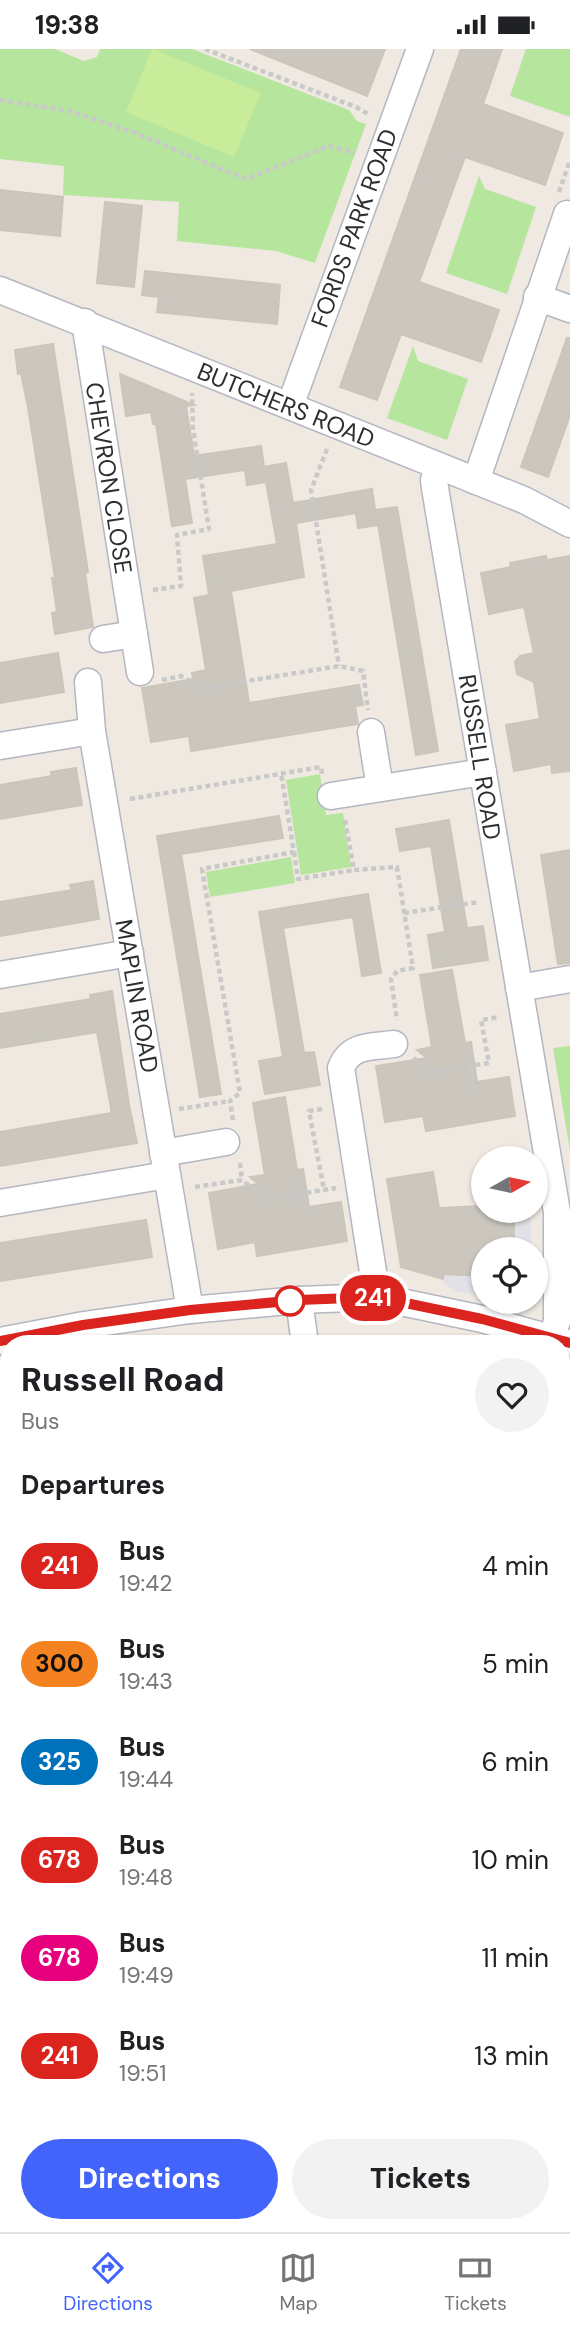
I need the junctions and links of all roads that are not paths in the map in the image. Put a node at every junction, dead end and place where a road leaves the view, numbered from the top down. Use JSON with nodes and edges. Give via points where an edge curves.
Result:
{"nodes":[{"id":1,"x":419,"y":49,"type":"edge"},
{"id":2,"x":567,"y":215,"type":"dead end"},
{"id":3,"x":0,"y":290,"type":"edge"},
{"id":4,"x":537,"y":297,"type":"junction"},
{"id":5,"x":570,"y":309,"type":"edge"},
{"id":6,"x":85,"y":322,"type":"junction"},
{"id":7,"x":290,"y":407,"type":"junction"},
{"id":8,"x":438,"y":466,"type":"junction"},
{"id":9,"x":476,"y":481,"type":"junction"},
{"id":10,"x":570,"y":524,"type":"edge"},
{"id":11,"x":134,"y":634,"type":"junction"},
{"id":12,"x":103,"y":639,"type":"dead end"},
{"id":13,"x":140,"y":672,"type":"dead end"},
{"id":14,"x":88,"y":682,"type":"dead end"},
{"id":15,"x":92,"y":731,"type":"junction"},
{"id":16,"x":371,"y":732,"type":"road end"},
{"id":17,"x":0,"y":746,"type":"edge"},
{"id":18,"x":482,"y":772,"type":"junction"},
{"id":19,"x":380,"y":788,"type":"junction"},
{"id":20,"x":336,"y":795,"type":"road end"},
{"id":21,"x":130,"y":953,"type":"junction"},
{"id":22,"x":0,"y":975,"type":"edge"},
{"id":23,"x":570,"y":979,"type":"edge"},
{"id":24,"x":521,"y":1000,"type":"junction"},
{"id":25,"x":401,"y":1043,"type":"road end"},
{"id":26,"x":233,"y":1141,"type":"road end"},
{"id":27,"x":167,"y":1173,"type":"junction"},
{"id":28,"x":0,"y":1203,"type":"edge"},
{"id":29,"x":377,"y":1297,"type":"junction"},
{"id":30,"x":299,"y":1300,"type":"junction"},
{"id":31,"x":190,"y":1310,"type":"junction"},
{"id":32,"x":86,"y":1335,"type":"edge"},
{"id":33,"x":304,"y":1335,"type":"edge"},
{"id":34,"x":539,"y":1335,"type":"edge"},
{"id":35,"x":560,"y":1335,"type":"edge"}],
"edges":[{"from":1,"to":7,"type":"street","name":"FORDS PARK ROAD"},
{"from":2,"to":4,"type":"street"},
{"from":3,"to":6,"type":"street","name":"BUTCHERS ROAD"},
{"from":4,"to":5,"type":"street"},
{"from":4,"to":9,"type":"street"},
{"from":6,"to":7,"type":"street","name":"BUTCHERS ROAD"},
{"from":6,"to":11,"type":"street","name":"CHEVRON CLOSE"},
{"from":7,"to":8,"type":"street","name":"BUTCHERS ROAD"},
{"from":8,"to":9,"type":"street","name":"BUTCHERS ROAD"},
{"from":8,"to":18,"type":"street","name":"RUSSELL ROAD","via":[[434,480]]},
{"from":9,"to":10,"type":"street","name":"BUTCHERS ROAD"},
{"from":11,"to":12,"type":"street"},
{"from":11,"to":13,"type":"street","name":"CHEVRON CLOSE"},
{"from":14,"to":15,"type":"street","name":"MAPLIN ROAD"},
{"from":15,"to":17,"type":"street"},
{"from":15,"to":21,"type":"street","name":"MAPLIN ROAD"},
{"from":16,"to":19,"type":"street"},
{"from":18,"to":19,"type":"street"},
{"from":18,"to":24,"type":"street","name":"RUSSELL ROAD"},
{"from":19,"to":20,"type":"street"},
{"from":21,"to":22,"type":"street"},
{"from":21,"to":27,"type":"street","name":"MAPLIN ROAD"},
{"from":23,"to":24,"type":"street"},
{"from":24,"to":35,"type":"street","name":"RUSSELL ROAD","via":[[556,1212]]},
{"from":25,"to":29,"type":"street","via":[[352,1051],[341,1068]]},
{"from":26,"to":27,"type":"street"},
{"from":27,"to":28,"type":"street"},
{"from":27,"to":31,"type":"street","name":"MAPLIN ROAD"},
{"from":29,"to":30,"type":"street"},
{"from":29,"to":34,"type":"street"},
{"from":30,"to":31,"type":"street"},
{"from":30,"to":33,"type":"street"},
{"from":31,"to":32,"type":"street"}]}
